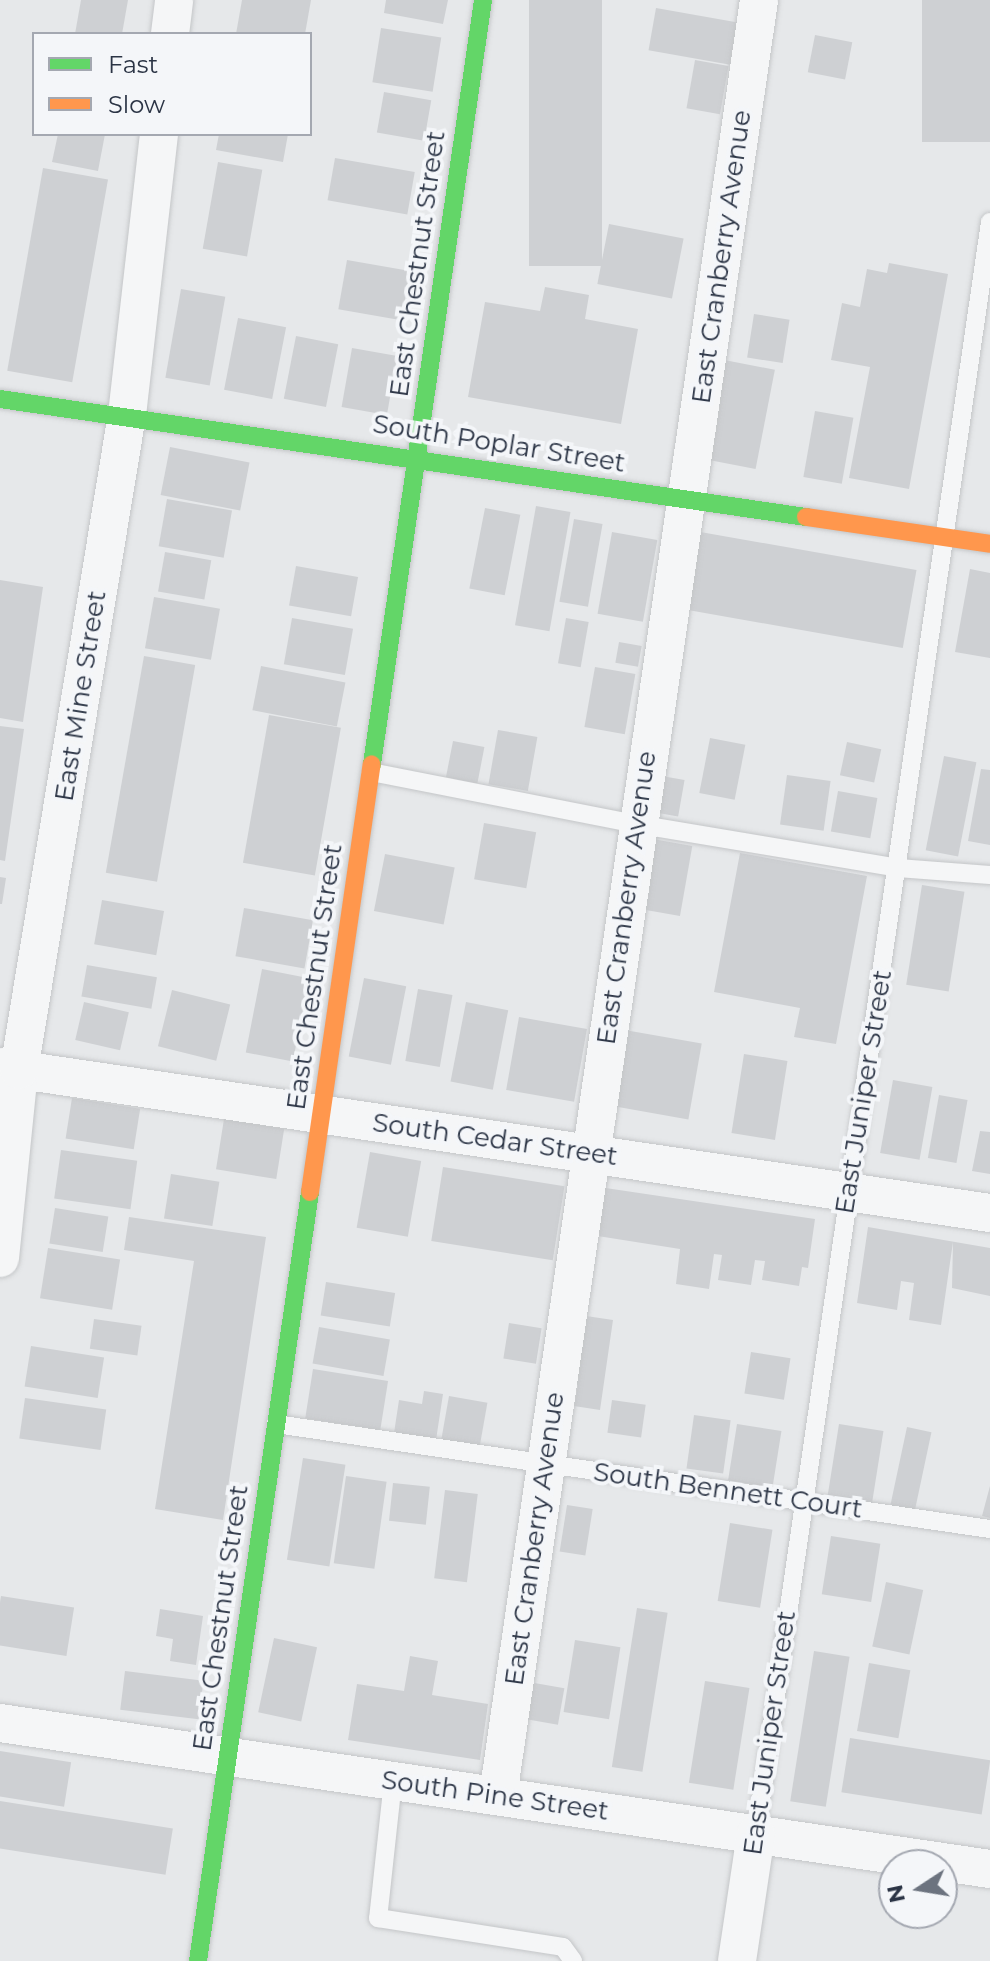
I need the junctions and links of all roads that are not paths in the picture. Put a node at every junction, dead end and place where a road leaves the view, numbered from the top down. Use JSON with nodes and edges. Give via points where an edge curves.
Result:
{"nodes":[{"id":1,"x":174,"y":0,"type":"edge"},
{"id":2,"x":483,"y":0,"type":"edge"},
{"id":3,"x":759,"y":0,"type":"edge"},
{"id":4,"x":170,"y":32,"type":"edge"},
{"id":5,"x":159,"y":136,"type":"edge"},
{"id":6,"x":990,"y":222,"type":"edge"},
{"id":7,"x":0,"y":399,"type":"edge"},
{"id":8,"x":127,"y":415,"type":"junction"},
{"id":9,"x":416,"y":458,"type":"junction"},
{"id":10,"x":687,"y":499,"type":"junction"},
{"id":11,"x":944,"y":538,"type":"junction"},
{"id":12,"x":990,"y":544,"type":"edge"},
{"id":13,"x":371,"y":772,"type":"junction"},
{"id":14,"x":636,"y":824,"type":"junction"},
{"id":15,"x":898,"y":868,"type":"junction"},
{"id":16,"x":990,"y":875,"type":"edge"},
{"id":17,"x":9,"y":1069,"type":"edge"},
{"id":18,"x":321,"y":1114,"type":"junction"},
{"id":19,"x":591,"y":1155,"type":"junction"},
{"id":20,"x":849,"y":1193,"type":"junction"},
{"id":21,"x":990,"y":1213,"type":"edge"},
{"id":22,"x":0,"y":1258,"type":"edge"},
{"id":23,"x":276,"y":1424,"type":"junction"},
{"id":24,"x":546,"y":1464,"type":"junction"},
{"id":25,"x":804,"y":1502,"type":"junction"},
{"id":26,"x":990,"y":1529,"type":"edge"},
{"id":27,"x":0,"y":1723,"type":"edge"},
{"id":28,"x":228,"y":1756,"type":"junction"},
{"id":29,"x":393,"y":1781,"type":"junction"},
{"id":30,"x":498,"y":1796,"type":"junction"},
{"id":31,"x":756,"y":1834,"type":"junction"},
{"id":32,"x":990,"y":1869,"type":"edge"},
{"id":33,"x":198,"y":1961,"type":"edge"},
{"id":34,"x":573,"y":1961,"type":"edge"},
{"id":35,"x":737,"y":1961,"type":"edge"}],
"edges":[{"from":1,"to":4,"type":"street"},
{"from":2,"to":9,"type":"street","name":"East Chestnut Street"},
{"from":3,"to":10,"type":"street","name":"East Cranberry Avenue"},
{"from":5,"to":8,"type":"street","name":"East Mine Street"},
{"from":6,"to":11,"type":"lane","name":"East Juniper Street"},
{"from":7,"to":8,"type":"street","name":"South Poplar Street"},
{"from":8,"to":9,"type":"street","name":"South Poplar Street"},
{"from":8,"to":17,"type":"street","name":"East Mine Street"},
{"from":9,"to":10,"type":"street","name":"South Poplar Street"},
{"from":9,"to":13,"type":"street","name":"East Chestnut Street"},
{"from":10,"to":11,"type":"street","name":"South Poplar Street"},
{"from":10,"to":14,"type":"street","name":"East Cranberry Avenue"},
{"from":11,"to":12,"type":"street","name":"South Poplar Street"},
{"from":11,"to":15,"type":"lane","name":"East Juniper Street"},
{"from":13,"to":14,"type":"lane"},
{"from":13,"to":18,"type":"street","name":"East Chestnut Street"},
{"from":14,"to":15,"type":"lane"},
{"from":14,"to":19,"type":"street","name":"East Cranberry Avenue"},
{"from":15,"to":16,"type":"lane"},
{"from":15,"to":20,"type":"lane","name":"East Juniper Street"},
{"from":17,"to":18,"type":"street","name":"South Cedar Street"},
{"from":17,"to":22,"type":"street","name":"East Mine Street"},
{"from":18,"to":19,"type":"street","name":"South Cedar Street"},
{"from":18,"to":23,"type":"street","name":"East Chestnut Street"},
{"from":19,"to":20,"type":"street","name":"South Cedar Street"},
{"from":19,"to":24,"type":"street","name":"East Cranberry Avenue"},
{"from":20,"to":21,"type":"street","name":"South Cedar Street"},
{"from":20,"to":25,"type":"lane","name":"East Juniper Street"},
{"from":23,"to":24,"type":"lane","name":"South Bennett Court"},
{"from":23,"to":28,"type":"street","name":"East Chestnut Street"},
{"from":24,"to":25,"type":"lane","name":"South Bennett Court"},
{"from":24,"to":30,"type":"street","name":"East Cranberry Avenue"},
{"from":25,"to":26,"type":"lane","name":"South Bennett Court"},
{"from":25,"to":31,"type":"lane","name":"East Juniper Street"},
{"from":27,"to":28,"type":"street","name":"South Pine Street"},
{"from":28,"to":29,"type":"street","name":"South Pine Street"},
{"from":28,"to":33,"type":"street","name":"East Chestnut Street"},
{"from":29,"to":30,"type":"street","name":"South Pine Street"},
{"from":29,"to":34,"type":"lane","via":[[378,1918],[563,1947]]},
{"from":30,"to":31,"type":"street","name":"South Pine Street"},
{"from":31,"to":32,"type":"street","name":"South Pine Street"},
{"from":31,"to":35,"type":"street","name":"East Juniper Street"}]}
